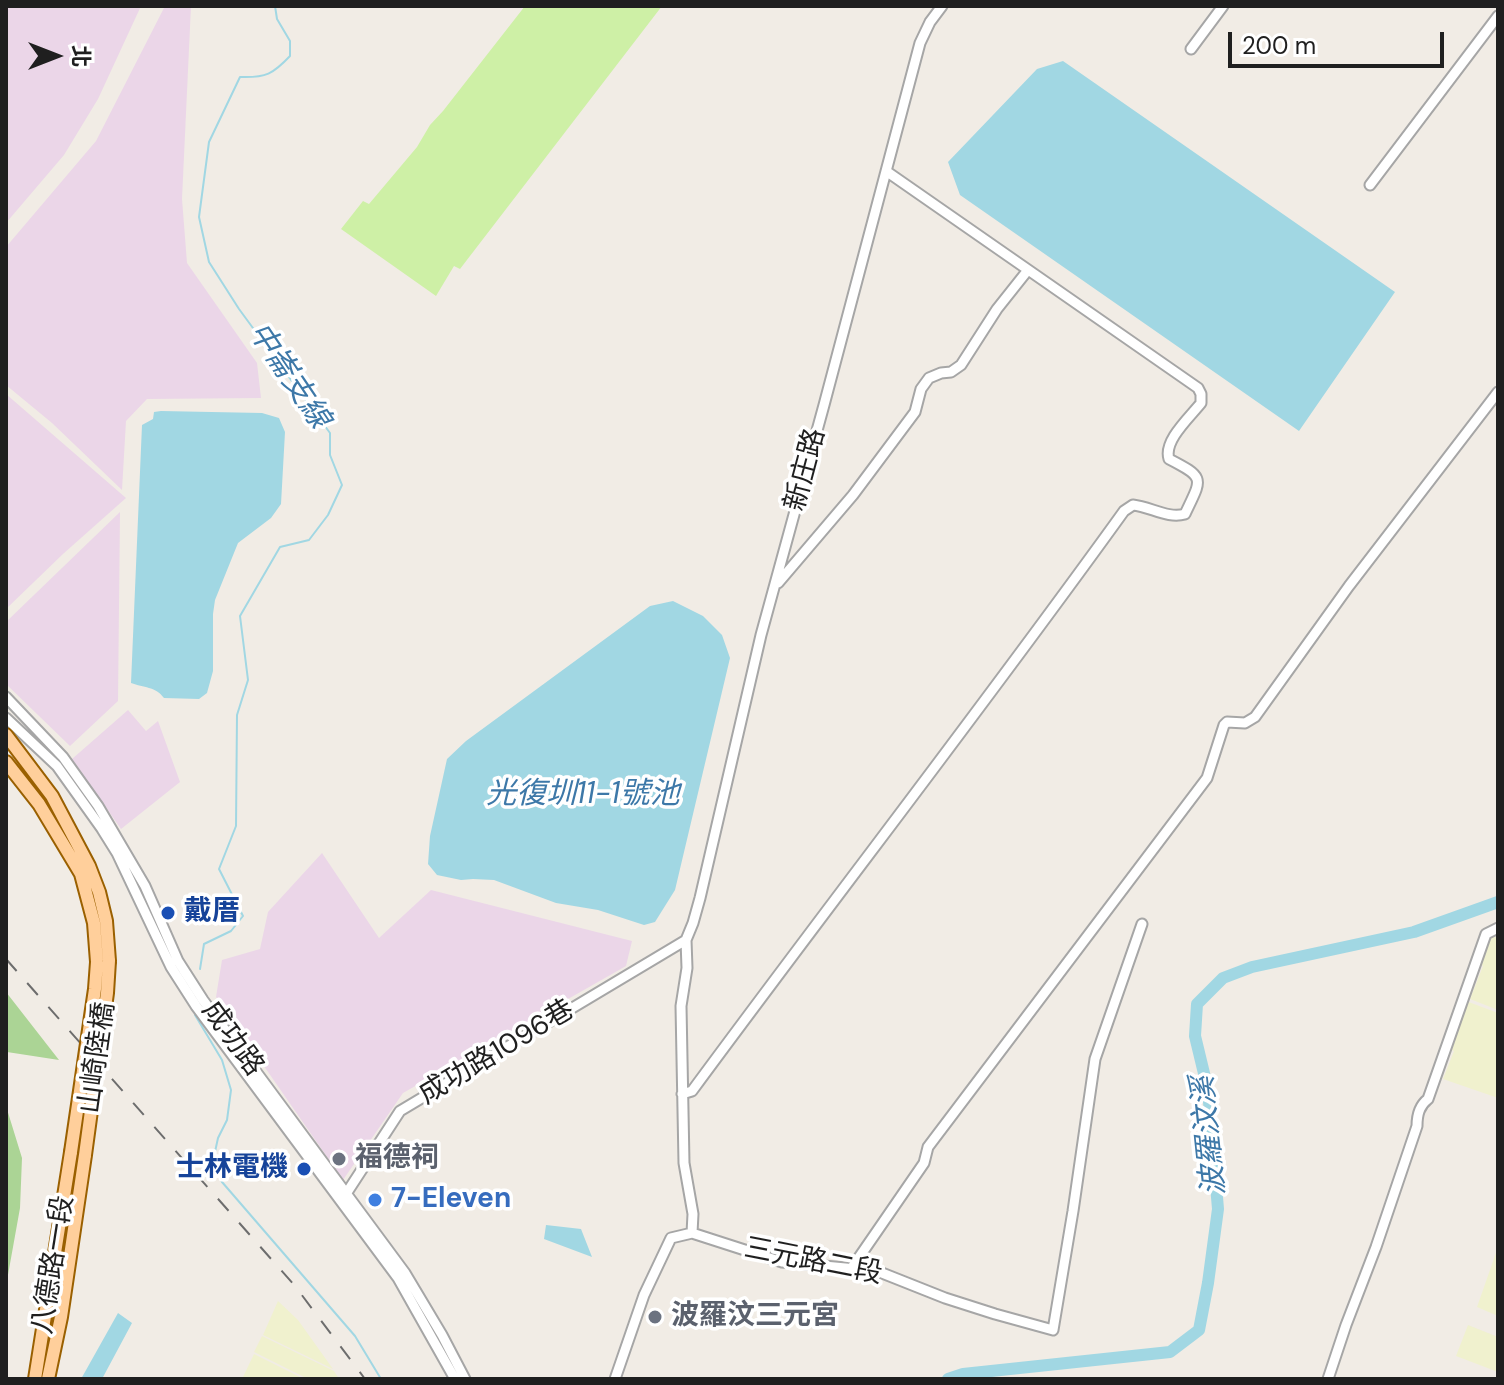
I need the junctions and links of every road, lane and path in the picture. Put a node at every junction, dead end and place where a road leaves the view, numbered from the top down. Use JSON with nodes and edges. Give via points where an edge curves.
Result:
{"nodes":[{"id":1,"x":942,"y":6,"type":"edge"},
{"id":2,"x":1223,"y":6,"type":"edge"},
{"id":3,"x":1498,"y":16,"type":"edge"},
{"id":4,"x":1191,"y":49,"type":"dead end"},
{"id":5,"x":886,"y":171,"type":"junction"},
{"id":6,"x":1370,"y":185,"type":"dead end"},
{"id":7,"x":1028,"y":270,"type":"junction"},
{"id":8,"x":1498,"y":392,"type":"edge"},
{"id":9,"x":774,"y":588,"type":"junction"},
{"id":10,"x":6,"y":697,"type":"edge"},
{"id":11,"x":6,"y":718,"type":"edge"},
{"id":12,"x":6,"y":735,"type":"edge"},
{"id":13,"x":6,"y":762,"type":"edge"},
{"id":14,"x":1142,"y":924,"type":"dead end"},
{"id":15,"x":1498,"y":928,"type":"edge"},
{"id":16,"x":686,"y":940,"type":"junction"},
{"id":17,"x":103,"y":962,"type":"junction"},
{"id":18,"x":682,"y":1094,"type":"junction"},
{"id":19,"x":78,"y":1153,"type":"junction"},
{"id":20,"x":344,"y":1196,"type":"junction"},
{"id":21,"x":692,"y":1233,"type":"junction"},
{"id":22,"x":851,"y":1269,"type":"junction"},
{"id":23,"x":35,"y":1379,"type":"edge"},
{"id":24,"x":48,"y":1379,"type":"edge"},
{"id":25,"x":455,"y":1379,"type":"edge"},
{"id":26,"x":465,"y":1379,"type":"edge"},
{"id":27,"x":615,"y":1379,"type":"edge"},
{"id":28,"x":1328,"y":1379,"type":"edge"}],
"edges":[{"from":1,"to":5,"type":"street","name":"新庄路","via":[[920,43]]},
{"from":2,"to":4,"type":"street"},
{"from":3,"to":6,"type":"street"},
{"from":5,"to":7,"type":"street"},
{"from":5,"to":9,"type":"street","name":"新庄路"},
{"from":7,"to":9,"type":"street","via":[[961,365],[929,378],[915,412]]},
{"from":7,"to":18,"type":"street","via":[[1198,388],[1201,403],[1168,443],[1166,453],[1192,471],[1198,486],[1185,514],[1175,517],[1133,505],[1124,511],[692,1091]]},
{"from":8,"to":22,"type":"street","via":[[1255,717],[1224,725],[1207,778],[928,1147],[924,1163]]},
{"from":9,"to":16,"type":"street","name":"新庄路"},
{"from":10,"to":20,"type":"street","name":"成功路","via":[[63,757],[98,806],[139,875],[178,961]]},
{"from":11,"to":20,"type":"street","name":"成功路","via":[[57,766],[89,809],[196,1006]]},
{"from":12,"to":17,"type":"main road","via":[[52,796],[89,866],[106,921]]},
{"from":13,"to":17,"type":"main road","via":[[39,804],[81,874]]},
{"from":14,"to":22,"type":"street","name":"三元路二段","via":[[1095,1059],[1053,1330],[877,1271]]},
{"from":15,"to":28,"type":"street","via":[[1486,934],[1428,1099],[1417,1115]]},
{"from":16,"to":18,"type":"street","name":"新庄路"},
{"from":16,"to":20,"type":"street","name":"成功路1096巷","via":[[400,1111]]},
{"from":17,"to":19,"type":"main road","name":"山崎陸橋","bridge":true,"via":[[95,989]]},
{"from":18,"to":21,"type":"street","name":"新庄路"},
{"from":19,"to":23,"type":"main road","name":"八德路一段"},
{"from":19,"to":24,"type":"main road","name":"八德路一段","via":[[61,1317]]},
{"from":20,"to":25,"type":"street","name":"成功路"},
{"from":20,"to":26,"type":"street","name":"成功路","via":[[405,1273]]},
{"from":21,"to":22,"type":"street","name":"三元路二段","via":[[782,1262]]},
{"from":21,"to":27,"type":"street","via":[[671,1238],[644,1295]]}]}
